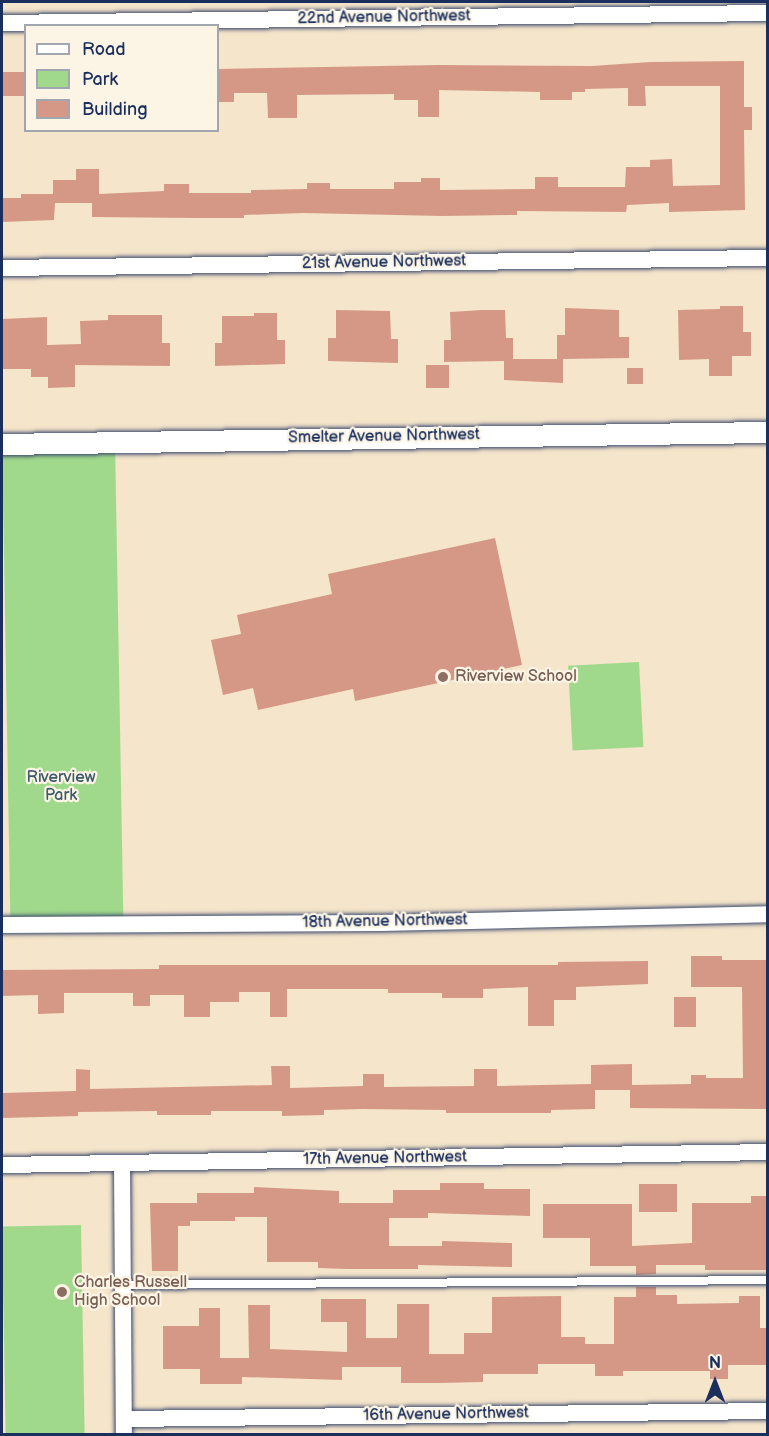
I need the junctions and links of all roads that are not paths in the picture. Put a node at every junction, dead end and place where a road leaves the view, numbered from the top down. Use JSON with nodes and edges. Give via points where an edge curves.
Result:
{"nodes":[{"id":1,"x":768,"y":13,"type":"edge"},
{"id":2,"x":2,"y":23,"type":"edge"},
{"id":3,"x":768,"y":258,"type":"edge"},
{"id":4,"x":2,"y":268,"type":"edge"},
{"id":5,"x":768,"y":432,"type":"edge"},
{"id":6,"x":2,"y":444,"type":"edge"},
{"id":7,"x":768,"y":914,"type":"edge"},
{"id":8,"x":2,"y":925,"type":"edge"},
{"id":9,"x":768,"y":1152,"type":"edge"},
{"id":10,"x":122,"y":1163,"type":"junction"},
{"id":11,"x":2,"y":1165,"type":"edge"},
{"id":12,"x":768,"y":1280,"type":"edge"},
{"id":13,"x":123,"y":1285,"type":"junction"},
{"id":14,"x":768,"y":1411,"type":"edge"},
{"id":15,"x":124,"y":1426,"type":"edge"}],
"edges":[{"from":1,"to":2,"type":"street","name":"22nd Avenue Northwest"},
{"from":3,"to":4,"type":"street","name":"21st Avenue Northwest"},
{"from":5,"to":6,"type":"street","name":"Smelter Avenue Northwest"},
{"from":7,"to":8,"type":"street","name":"18th Avenue Northwest"},
{"from":9,"to":10,"type":"street","name":"17th Avenue Northwest"},
{"from":10,"to":11,"type":"street","name":"17th Avenue Northwest"},
{"from":10,"to":13,"type":"street"},
{"from":12,"to":13,"type":"lane"},
{"from":13,"to":15,"type":"street"},
{"from":14,"to":15,"type":"street","name":"16th Avenue Northwest"}]}
